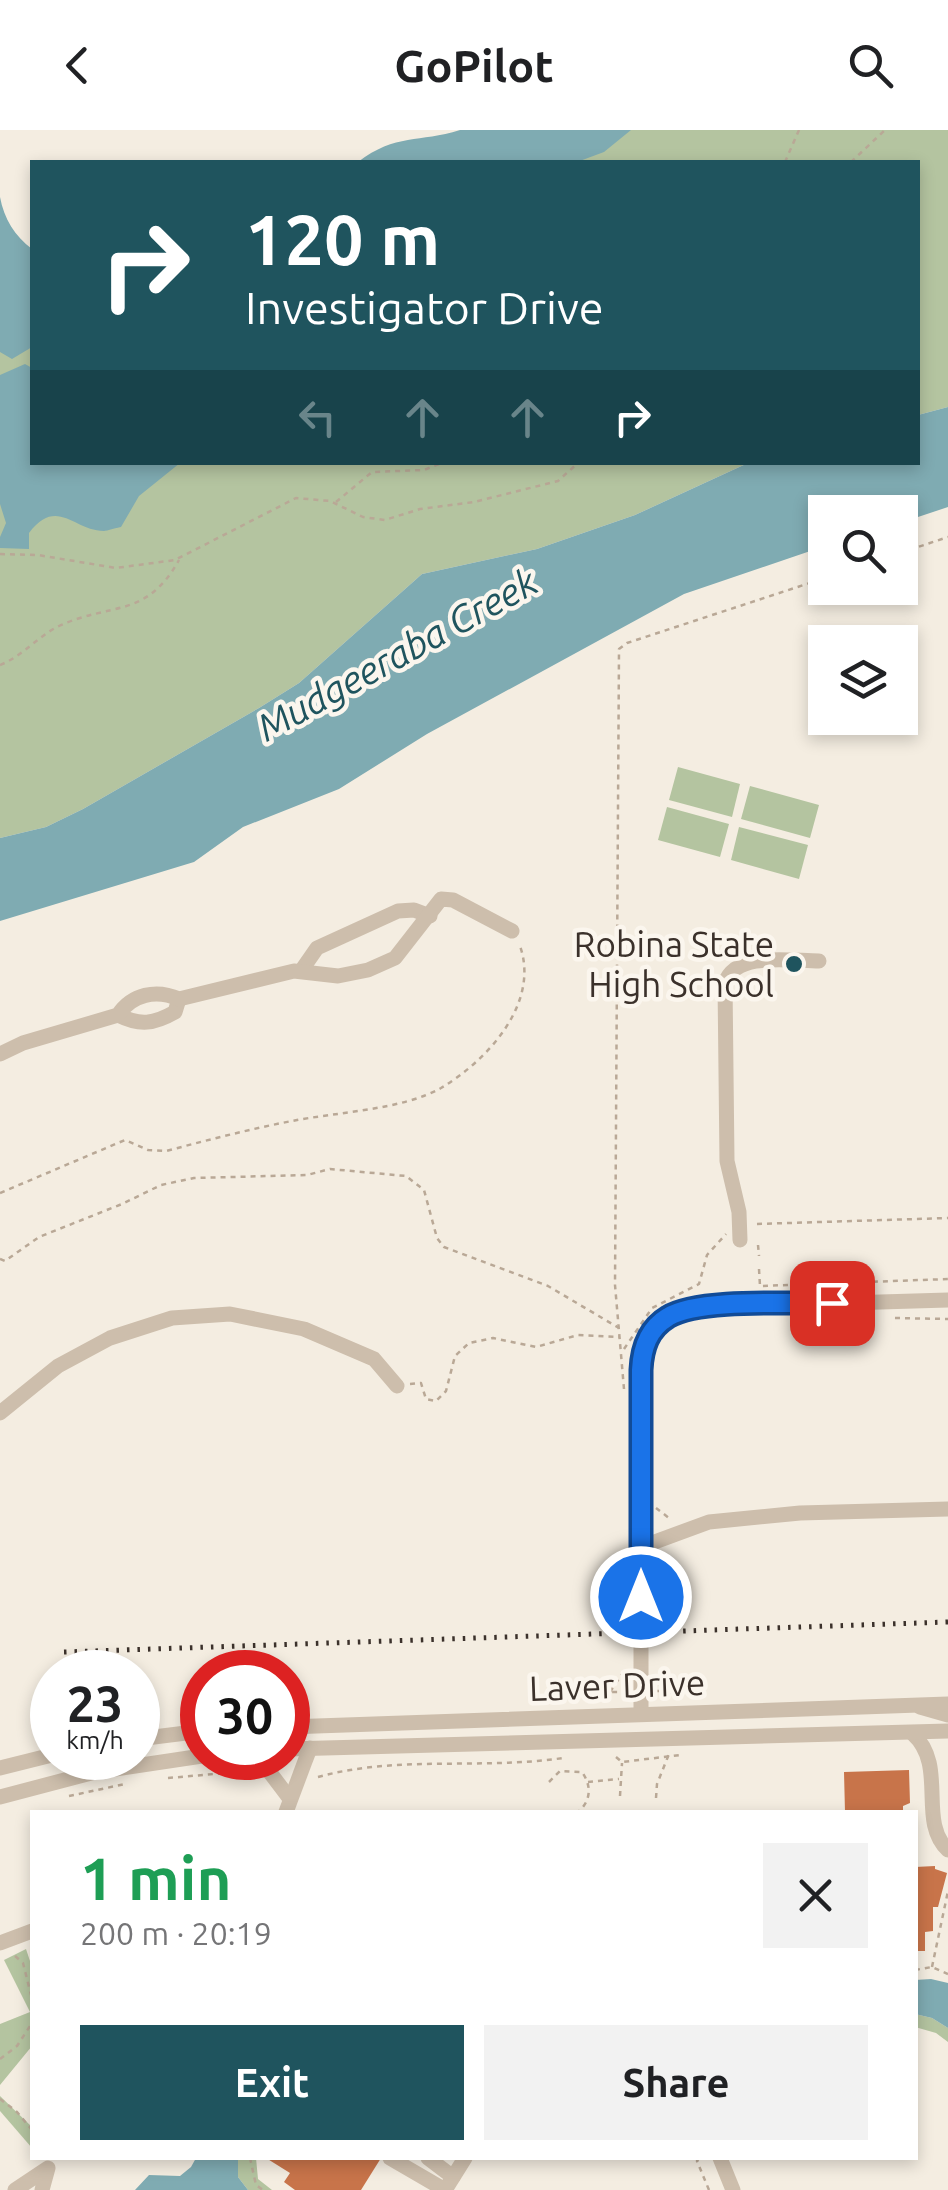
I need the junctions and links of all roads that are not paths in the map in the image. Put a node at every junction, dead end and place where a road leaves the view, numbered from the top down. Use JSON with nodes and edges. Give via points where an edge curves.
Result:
{"nodes":[{"id":1,"x":430,"y":916,"type":"junction"},
{"id":2,"x":512,"y":931,"type":"road end"},
{"id":3,"x":819,"y":960,"type":"dead end"},
{"id":4,"x":301,"y":971,"type":"junction"},
{"id":5,"x":179,"y":999,"type":"junction"},
{"id":6,"x":118,"y":1015,"type":"junction"},
{"id":7,"x":0,"y":1054,"type":"edge"},
{"id":8,"x":740,"y":1234,"type":"road end"},
{"id":9,"x":948,"y":1300,"type":"edge"},
{"id":10,"x":396,"y":1386,"type":"road end"},
{"id":11,"x":0,"y":1413,"type":"edge"},
{"id":12,"x":948,"y":1509,"type":"edge"},
{"id":13,"x":641,"y":1520,"type":"junction"},
{"id":14,"x":678,"y":1531,"type":"junction"},
{"id":15,"x":641,"y":1547,"type":"junction"},
{"id":16,"x":948,"y":1704,"type":"edge"},
{"id":17,"x":916,"y":1705,"type":"junction"},
{"id":18,"x":640,"y":1714,"type":"junction"},
{"id":19,"x":948,"y":1715,"type":"edge"},
{"id":20,"x":310,"y":1727,"type":"edge"},
{"id":21,"x":948,"y":1731,"type":"edge"},
{"id":22,"x":910,"y":1732,"type":"junction"},
{"id":23,"x":310,"y":1748,"type":"edge"},
{"id":24,"x":180,"y":1759,"type":"edge"},
{"id":25,"x":30,"y":1760,"type":"edge"},
{"id":26,"x":0,"y":1768,"type":"edge"},
{"id":27,"x":271,"y":1780,"type":"edge"},
{"id":28,"x":0,"y":1797,"type":"edge"},
{"id":29,"x":290,"y":1800,"type":"edge"},
{"id":30,"x":948,"y":1850,"type":"edge"},
{"id":31,"x":30,"y":1932,"type":"edge"},
{"id":32,"x":3,"y":1942,"type":"edge"},
{"id":33,"x":394,"y":2160,"type":"edge"},
{"id":34,"x":429,"y":2160,"type":"edge"},
{"id":35,"x":465,"y":2160,"type":"edge"},
{"id":36,"x":721,"y":2160,"type":"edge"},
{"id":37,"x":51,"y":2162,"type":"edge"},
{"id":38,"x":448,"y":2186,"type":"edge"},
{"id":39,"x":15,"y":2190,"type":"edge"},
{"id":40,"x":42,"y":2190,"type":"edge"},
{"id":41,"x":733,"y":2190,"type":"edge"}],
"edges":[{"from":1,"to":2,"type":"street","via":[[440,898],[453,900]]},
{"from":1,"to":4,"type":"street","via":[[398,911],[317,948]]},
{"from":1,"to":4,"type":"street","via":[[396,958],[368,970],[338,976]]},
{"from":3,"to":8,"type":"street","via":[[749,962],[726,976],[727,1161]]},
{"from":4,"to":5,"type":"street"},
{"from":5,"to":6,"type":"street","via":[[144,994]]},
{"from":5,"to":6,"type":"street","via":[[175,1012],[158,1022],[134,1023]]},
{"from":6,"to":7,"type":"street"},
{"from":9,"to":13,"type":"street","via":[[706,1307],[667,1317],[642,1358]]},
{"from":10,"to":11,"type":"street","via":[[374,1359],[304,1329],[230,1314],[172,1318],[110,1338],[58,1366]]},
{"from":12,"to":14,"type":"street","via":[[778,1515]]},
{"from":13,"to":14,"type":"street"},
{"from":13,"to":15,"type":"street"},
{"from":14,"to":15,"type":"street"},
{"from":15,"to":18,"type":"street","via":[[633,1667]]},
{"from":16,"to":17,"type":"street","name":"Laver Drive"},
{"from":17,"to":18,"type":"street","name":"Laver Drive"},
{"from":17,"to":19,"type":"street"},
{"from":18,"to":20,"type":"street","name":"Laver Drive"},
{"from":21,"to":22,"type":"street","name":"Laver Drive"},
{"from":22,"to":23,"type":"street","name":"Laver Drive"},
{"from":22,"to":30,"type":"street","via":[[930,1744],[938,1760],[938,1835]]},
{"from":24,"to":28,"type":"street"},
{"from":25,"to":26,"type":"street"},
{"from":27,"to":29,"type":"street"},
{"from":31,"to":32,"type":"street"},
{"from":33,"to":38,"type":"street"},
{"from":34,"to":38,"type":"street"},
{"from":35,"to":38,"type":"street"},
{"from":36,"to":41,"type":"street"},
{"from":37,"to":39,"type":"street"},
{"from":37,"to":40,"type":"street"}]}
